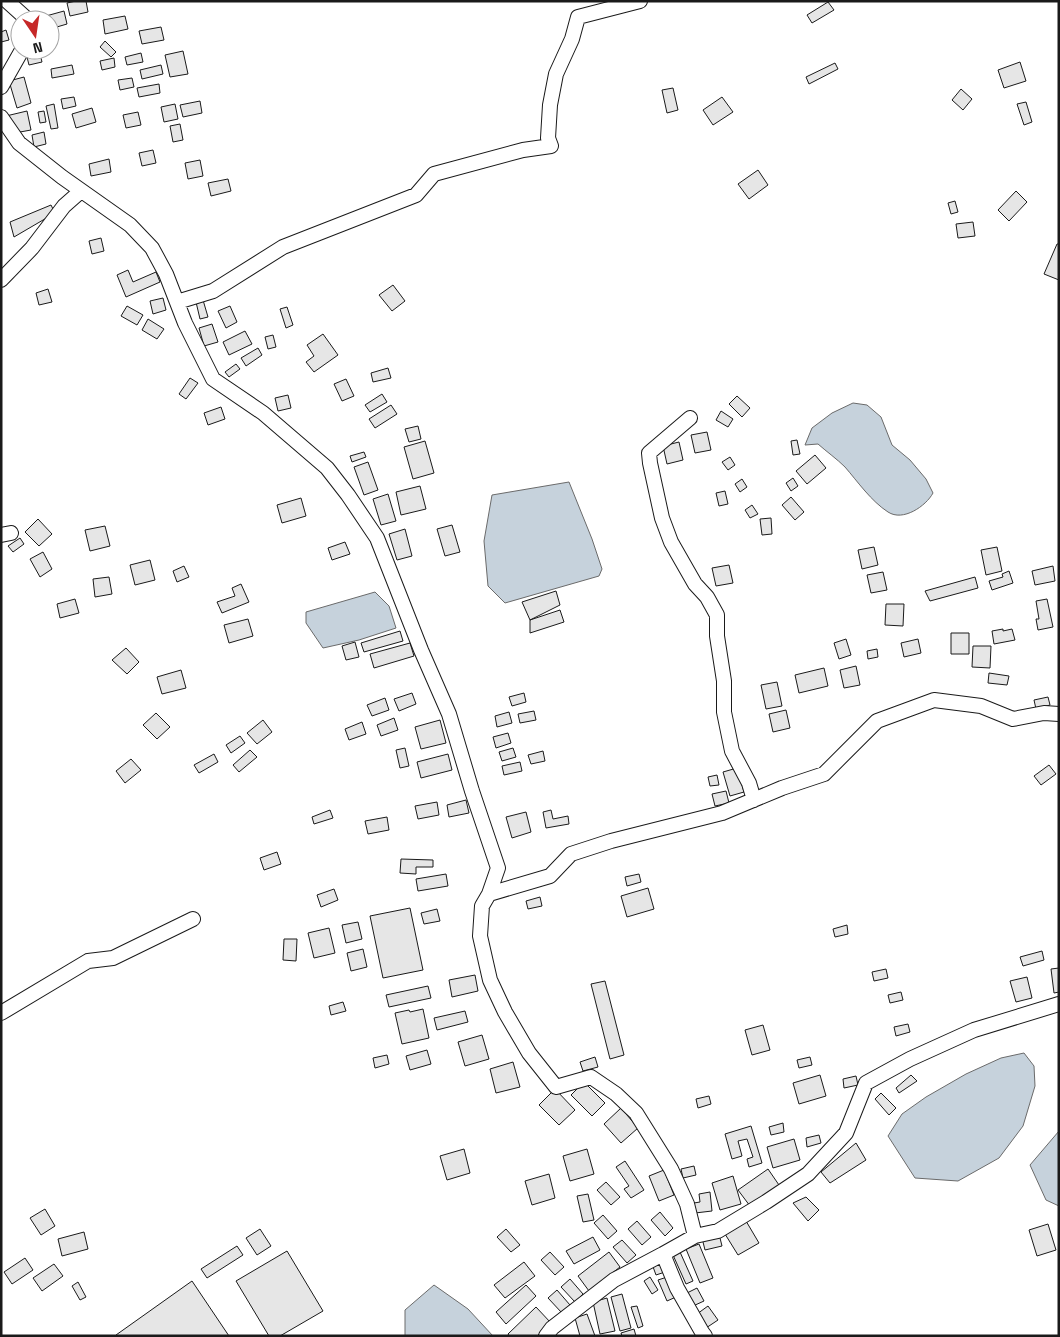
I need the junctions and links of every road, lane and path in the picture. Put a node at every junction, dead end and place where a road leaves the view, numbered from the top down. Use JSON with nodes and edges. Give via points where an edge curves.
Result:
{"nodes":[{"id":1,"x":7,"y":1,"type":"edge"},
{"id":2,"x":640,"y":1,"type":"edge"},
{"id":3,"x":17,"y":10,"type":"edge"},
{"id":4,"x":16,"y":60,"type":"edge"},
{"id":5,"x":1,"y":87,"type":"edge"},
{"id":6,"x":1,"y":117,"type":"edge"},
{"id":7,"x":81,"y":191,"type":"junction"},
{"id":8,"x":1,"y":280,"type":"edge"},
{"id":9,"x":177,"y":302,"type":"junction"},
{"id":10,"x":690,"y":418,"type":"dead end"},
{"id":11,"x":1059,"y":714,"type":"edge"},
{"id":12,"x":754,"y":800,"type":"junction"},
{"id":13,"x":489,"y":894,"type":"junction"},
{"id":14,"x":193,"y":920,"type":"dead end"},
{"id":15,"x":1059,"y":1004,"type":"edge"},
{"id":16,"x":1,"y":1013,"type":"edge"},
{"id":17,"x":695,"y":1236,"type":"junction"},
{"id":18,"x":663,"y":1254,"type":"junction"},
{"id":19,"x":546,"y":1336,"type":"edge"},
{"id":20,"x":705,"y":1336,"type":"edge"}],
"edges":[{"from":1,"to":3,"type":"street"},
{"from":2,"to":9,"type":"street","via":[[578,18],[556,74],[550,105],[548,138],[551,146],[523,150],[434,174],[416,195],[283,247],[212,291]]},
{"from":4,"to":5,"type":"street"},
{"from":6,"to":7,"type":"street","via":[[19,143]]},
{"from":7,"to":8,"type":"street","via":[[64,206],[32,248]]},
{"from":7,"to":9,"type":"street","via":[[130,225],[152,248]]},
{"from":9,"to":13,"type":"street","via":[[213,379],[263,413],[327,468],[377,538],[449,714],[498,868]]},
{"from":10,"to":12,"type":"street","via":[[649,453],[650,463],[662,518],[671,542],[717,615],[724,712],[732,751]]},
{"from":11,"to":12,"type":"street","via":[[1044,713],[1013,719],[981,706],[934,700],[877,721],[824,774]]},
{"from":12,"to":13,"type":"street","via":[[722,813],[571,854],[550,876]]},
{"from":13,"to":17,"type":"street","via":[[482,906],[480,936],[490,980],[529,1053],[556,1086],[591,1077],[636,1113],[671,1169],[687,1204]]},
{"from":14,"to":16,"type":"street","via":[[113,958],[88,961]]},
{"from":15,"to":17,"type":"street","via":[[974,1030],[866,1083],[846,1133],[808,1174],[718,1231]]},
{"from":17,"to":18,"type":"street"},
{"from":18,"to":19,"type":"street","via":[[614,1280]]},
{"from":18,"to":20,"type":"street","via":[[677,1288]]}]}
